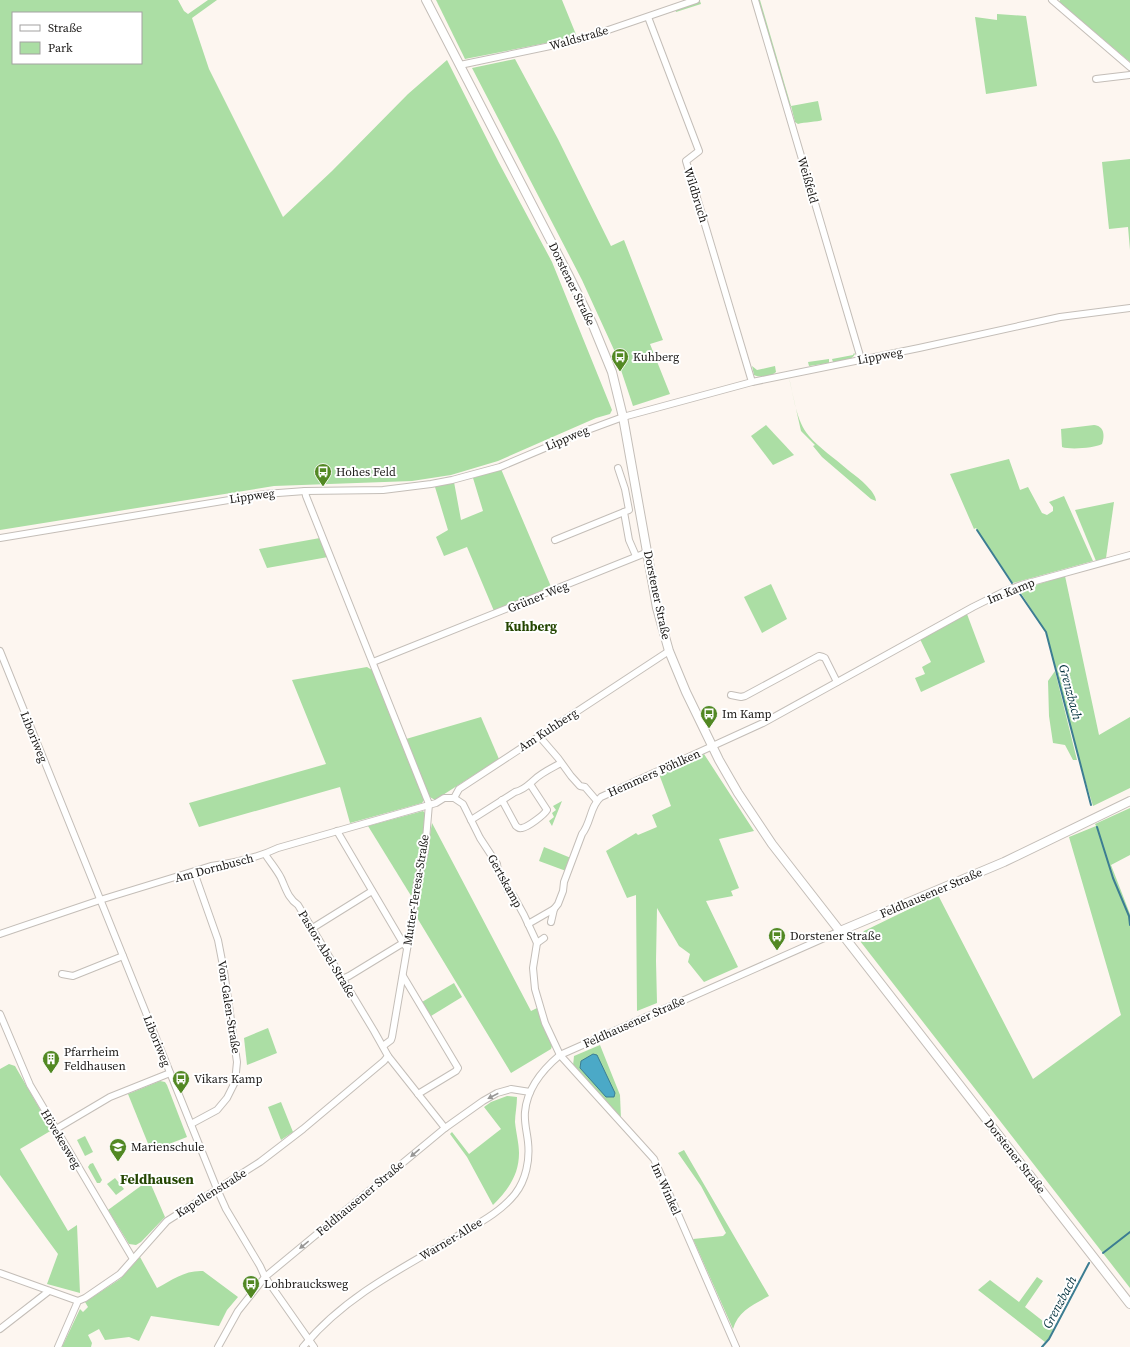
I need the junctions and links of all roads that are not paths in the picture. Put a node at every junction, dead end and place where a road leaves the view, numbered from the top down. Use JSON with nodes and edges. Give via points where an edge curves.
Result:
{"nodes":[{"id":1,"x":426,"y":0,"type":"edge"},
{"id":2,"x":696,"y":0,"type":"edge"},
{"id":3,"x":755,"y":0,"type":"edge"},
{"id":4,"x":1052,"y":0,"type":"edge"},
{"id":5,"x":648,"y":17,"type":"junction"},
{"id":6,"x":460,"y":65,"type":"junction"},
{"id":7,"x":1130,"y":67,"type":"edge"},
{"id":8,"x":1130,"y":75,"type":"edge"},
{"id":9,"x":1096,"y":79,"type":"dead end"},
{"id":10,"x":1130,"y":308,"type":"edge"},
{"id":11,"x":861,"y":360,"type":"junction"},
{"id":12,"x":752,"y":382,"type":"junction"},
{"id":13,"x":623,"y":416,"type":"junction"},
{"id":14,"x":618,"y":468,"type":"dead end"},
{"id":15,"x":305,"y":491,"type":"junction"},
{"id":16,"x":624,"y":512,"type":"junction"},
{"id":17,"x":0,"y":538,"type":"edge"},
{"id":18,"x":555,"y":540,"type":"dead end"},
{"id":19,"x":648,"y":552,"type":"junction"},
{"id":20,"x":1130,"y":554,"type":"edge"},
{"id":21,"x":636,"y":556,"type":"junction"},
{"id":22,"x":0,"y":651,"type":"edge"},
{"id":23,"x":669,"y":651,"type":"junction"},
{"id":24,"x":373,"y":662,"type":"junction"},
{"id":25,"x":837,"y":682,"type":"junction"},
{"id":26,"x":732,"y":695,"type":"dead end"},
{"id":27,"x":539,"y":736,"type":"junction"},
{"id":28,"x":712,"y":747,"type":"junction"},
{"id":29,"x":561,"y":762,"type":"junction"},
{"id":30,"x":530,"y":784,"type":"junction"},
{"id":31,"x":454,"y":798,"type":"junction"},
{"id":32,"x":502,"y":800,"type":"junction"},
{"id":33,"x":597,"y":801,"type":"junction"},
{"id":34,"x":1130,"y":801,"type":"edge"},
{"id":35,"x":429,"y":804,"type":"junction"},
{"id":36,"x":471,"y":820,"type":"junction"},
{"id":37,"x":337,"y":831,"type":"junction"},
{"id":38,"x":265,"y":854,"type":"junction"},
{"id":39,"x":194,"y":872,"type":"junction"},
{"id":40,"x":372,"y":891,"type":"junction"},
{"id":41,"x":100,"y":900,"type":"junction"},
{"id":42,"x":554,"y":909,"type":"junction"},
{"id":43,"x":551,"y":922,"type":"dead end"},
{"id":44,"x":528,"y":924,"type":"junction"},
{"id":45,"x":311,"y":929,"type":"junction"},
{"id":46,"x":840,"y":931,"type":"junction"},
{"id":47,"x":0,"y":934,"type":"edge"},
{"id":48,"x":544,"y":938,"type":"dead end"},
{"id":49,"x":537,"y":943,"type":"junction"},
{"id":50,"x":405,"y":946,"type":"junction"},
{"id":51,"x":123,"y":956,"type":"junction"},
{"id":52,"x":62,"y":974,"type":"dead end"},
{"id":53,"x":403,"y":976,"type":"junction"},
{"id":54,"x":342,"y":979,"type":"junction"},
{"id":55,"x":0,"y":1014,"type":"edge"},
{"id":56,"x":383,"y":1046,"type":"junction"},
{"id":57,"x":560,"y":1055,"type":"junction"},
{"id":58,"x":388,"y":1056,"type":"junction"},
{"id":59,"x":170,"y":1073,"type":"junction"},
{"id":60,"x":530,"y":1092,"type":"junction"},
{"id":61,"x":418,"y":1094,"type":"junction"},
{"id":62,"x":191,"y":1124,"type":"junction"},
{"id":63,"x":444,"y":1128,"type":"junction"},
{"id":64,"x":56,"y":1129,"type":"junction"},
{"id":65,"x":217,"y":1189,"type":"junction"},
{"id":66,"x":133,"y":1259,"type":"junction"},
{"id":67,"x":0,"y":1273,"type":"edge"},
{"id":68,"x":265,"y":1277,"type":"junction"},
{"id":69,"x":49,"y":1291,"type":"junction"},
{"id":70,"x":78,"y":1301,"type":"junction"},
{"id":71,"x":1130,"y":1304,"type":"edge"},
{"id":72,"x":0,"y":1329,"type":"edge"},
{"id":73,"x":309,"y":1340,"type":"junction"},
{"id":74,"x":58,"y":1347,"type":"edge"},
{"id":75,"x":218,"y":1347,"type":"edge"},
{"id":76,"x":303,"y":1347,"type":"edge"},
{"id":77,"x":314,"y":1347,"type":"edge"},
{"id":78,"x":736,"y":1347,"type":"edge"}],
"edges":[{"from":1,"to":6,"type":"main road","name":"Dorstener Straße"},
{"from":2,"to":5,"type":"street","name":"Waldstraße"},
{"from":3,"to":11,"type":"street","name":"Weißfeld"},
{"from":4,"to":7,"type":"street"},
{"from":5,"to":6,"type":"street","name":"Waldstraße","via":[[578,40]]},
{"from":5,"to":12,"type":"street","name":"Wildbruch","via":[[699,151],[686,161]]},
{"from":6,"to":13,"type":"main road","name":"Dorstener Straße","via":[[592,323],[612,372]]},
{"from":8,"to":9,"type":"street"},
{"from":10,"to":11,"type":"street","name":"Lippweg","via":[[1060,316]]},
{"from":11,"to":12,"type":"street","name":"Lippweg"},
{"from":12,"to":13,"type":"street","name":"Lippweg"},
{"from":13,"to":15,"type":"street","name":"Lippweg","via":[[500,467],[452,480],[389,489]]},
{"from":13,"to":19,"type":"main road","name":"Dorstener Straße"},
{"from":14,"to":16,"type":"street","via":[[629,510]]},
{"from":15,"to":17,"type":"street","name":"Lippweg","via":[[265,494]]},
{"from":15,"to":24,"type":"street"},
{"from":16,"to":18,"type":"street"},
{"from":16,"to":21,"type":"street","via":[[629,540]]},
{"from":19,"to":21,"type":"street","name":"Grüner Weg"},
{"from":19,"to":23,"type":"main road","name":"Dorstener Straße","via":[[657,608]]},
{"from":20,"to":25,"type":"street","name":"Im Kamp","via":[[1012,588],[972,607]]},
{"from":21,"to":24,"type":"street","name":"Grüner Weg"},
{"from":22,"to":41,"type":"street","name":"Liboriweg"},
{"from":23,"to":27,"type":"street","name":"Am Kuhberg"},
{"from":23,"to":28,"type":"main road","name":"Dorstener Straße"},
{"from":24,"to":35,"type":"street"},
{"from":25,"to":26,"type":"street","via":[[824,658],[818,656],[745,696]]},
{"from":25,"to":28,"type":"street","name":"Im Kamp","via":[[763,724]]},
{"from":27,"to":29,"type":"street","name":"Hemmers Pöhlken"},
{"from":27,"to":31,"type":"street","name":"Am Kuhberg","via":[[459,789]]},
{"from":28,"to":33,"type":"street","name":"Hemmers Pöhlken"},
{"from":28,"to":46,"type":"main road","name":"Dorstener Straße","via":[[738,793],[772,844]]},
{"from":29,"to":30,"type":"street"},
{"from":29,"to":33,"type":"street","name":"Hemmers Pöhlken","via":[[580,786]]},
{"from":30,"to":32,"type":"street"},
{"from":30,"to":32,"type":"street","via":[[547,810],[544,815],[524,828],[516,826]]},
{"from":31,"to":35,"type":"street","via":[[444,798]]},
{"from":31,"to":36,"type":"street","name":"Gertskamp","via":[[463,804]]},
{"from":32,"to":36,"type":"street"},
{"from":33,"to":42,"type":"street","name":"Hemmers Pöhlken"},
{"from":34,"to":46,"type":"main road","name":"Feldhausener Straße","via":[[1004,862]]},
{"from":35,"to":37,"type":"street","name":"Am Dornbusch"},
{"from":35,"to":50,"type":"street","name":"Mutter-Teresa-Straße","via":[[425,851]]},
{"from":36,"to":44,"type":"street","name":"Gertskamp"},
{"from":37,"to":38,"type":"street","name":"Am Dornbusch"},
{"from":37,"to":40,"type":"street"},
{"from":38,"to":39,"type":"street","name":"Am Dornbusch"},
{"from":38,"to":45,"type":"street","name":"Pastor-Abel-Straße"},
{"from":39,"to":41,"type":"street","name":"Am Dornbusch"},
{"from":39,"to":62,"type":"street","name":"Von-Galen-Straße","via":[[218,940],[237,1062],[235,1082],[227,1098],[217,1110]]},
{"from":40,"to":45,"type":"street"},
{"from":40,"to":50,"type":"street"},
{"from":41,"to":47,"type":"street","name":"Am Dornbusch"},
{"from":41,"to":51,"type":"street","name":"Liboriweg"},
{"from":42,"to":43,"type":"street","name":"Hemmers Pöhlken"},
{"from":42,"to":44,"type":"street"},
{"from":44,"to":49,"type":"street","name":"Gertskamp"},
{"from":45,"to":54,"type":"street","name":"Pastor-Abel-Straße"},
{"from":46,"to":57,"type":"street","name":"Feldhausener Straße"},
{"from":46,"to":71,"type":"main road","name":"Dorstener Straße"},
{"from":48,"to":49,"type":"street"},
{"from":49,"to":57,"type":"street","via":[[533,968],[535,989],[545,1023]]},
{"from":50,"to":53,"type":"street","name":"Mutter-Teresa-Straße"},
{"from":50,"to":54,"type":"street"},
{"from":51,"to":52,"type":"street","via":[[73,976]]},
{"from":51,"to":59,"type":"street","name":"Liboriweg"},
{"from":53,"to":56,"type":"street","name":"Mutter-Teresa-Straße","via":[[392,1037]]},
{"from":53,"to":61,"type":"street","via":[[458,1068]]},
{"from":54,"to":56,"type":"street","name":"Pastor-Abel-Straße"},
{"from":55,"to":64,"type":"street","name":"Hövekesweg","via":[[30,1085]]},
{"from":56,"to":58,"type":"street","name":"Pastor-Abel-Straße"},
{"from":57,"to":60,"type":"street","name":"Feldhausener Straße","via":[[542,1071]]},
{"from":57,"to":78,"type":"street","name":"Im Winkel","via":[[654,1159]]},
{"from":58,"to":61,"type":"street"},
{"from":58,"to":65,"type":"street","name":"Kapellenstraße","via":[[303,1129],[260,1162]]},
{"from":59,"to":62,"type":"street","name":"Liboriweg"},
{"from":59,"to":64,"type":"street","via":[[110,1097]]},
{"from":60,"to":63,"type":"street","name":"Feldhausener Straße","one_way":true,"via":[[511,1089],[497,1093]]},
{"from":60,"to":73,"type":"street","name":"Warner-Allee","via":[[525,1112],[528,1162],[515,1194],[496,1212],[346,1305]]},
{"from":61,"to":63,"type":"street"},
{"from":62,"to":65,"type":"street","name":"Liboriweg"},
{"from":63,"to":68,"type":"street","name":"Feldhausener Straße","one_way":true},
{"from":64,"to":66,"type":"street","name":"Hövekesweg"},
{"from":65,"to":66,"type":"street","name":"Kapellenstraße","via":[[166,1221]]},
{"from":65,"to":68,"type":"street","name":"Liboriweg"},
{"from":66,"to":70,"type":"street","name":"Kapellenstraße","via":[[120,1274]]},
{"from":67,"to":69,"type":"street"},
{"from":68,"to":73,"type":"street"},
{"from":68,"to":75,"type":"street","name":"Feldhausener Straße","via":[[238,1311]]},
{"from":69,"to":70,"type":"street"},
{"from":69,"to":72,"type":"street"},
{"from":70,"to":74,"type":"street"},
{"from":73,"to":76,"type":"street","name":"Warner-Allee"},
{"from":73,"to":77,"type":"street"}]}
